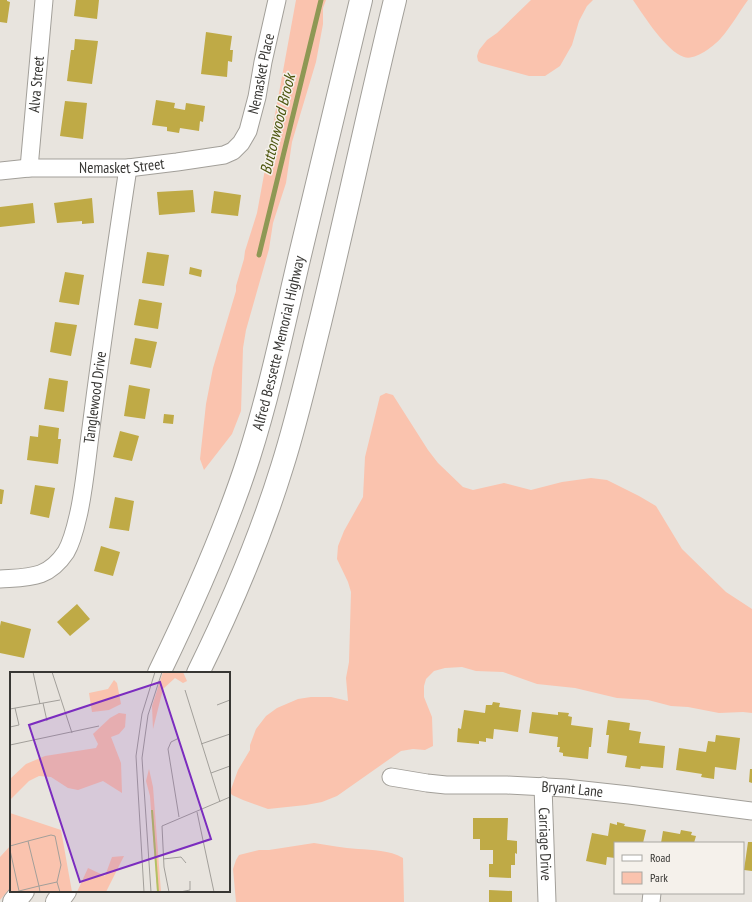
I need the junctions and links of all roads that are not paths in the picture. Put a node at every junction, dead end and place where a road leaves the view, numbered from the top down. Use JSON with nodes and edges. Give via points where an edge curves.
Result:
{"nodes":[{"id":1,"x":44,"y":0,"type":"edge"},
{"id":2,"x":277,"y":0,"type":"edge"},
{"id":3,"x":361,"y":0,"type":"edge"},
{"id":4,"x":395,"y":0,"type":"edge"},
{"id":5,"x":239,"y":145,"type":"joint"},
{"id":6,"x":29,"y":168,"type":"junction"},
{"id":7,"x":128,"y":168,"type":"junction"},
{"id":8,"x":0,"y":171,"type":"edge"},
{"id":9,"x":0,"y":580,"type":"edge"},
{"id":10,"x":159,"y":672,"type":"edge"},
{"id":11,"x":198,"y":672,"type":"edge"},
{"id":12,"x":391,"y":777,"type":"dead end"},
{"id":13,"x":543,"y":786,"type":"junction"},
{"id":14,"x":752,"y":811,"type":"edge"},
{"id":15,"x":22,"y":892,"type":"edge"},
{"id":16,"x":64,"y":892,"type":"edge"},
{"id":17,"x":14,"y":902,"type":"edge"},
{"id":18,"x":57,"y":902,"type":"edge"},
{"id":19,"x":547,"y":902,"type":"edge"}],
"edges":[{"from":1,"to":6,"type":"street","name":"Alva Street"},
{"from":2,"to":5,"type":"street","name":"Nemasket Place","via":[[248,131]]},
{"from":3,"to":10,"type":"highway","name":"Alfred Bessette Memorial Highway","via":[[285,321],[251,450],[220,538]]},
{"from":4,"to":11,"type":"highway","via":[[346,215],[289,442],[250,557]]},
{"from":5,"to":7,"type":"street","name":"Nemasket Street","via":[[224,155]]},
{"from":6,"to":7,"type":"street","name":"Nemasket Street"},
{"from":6,"to":8,"type":"street","name":"Nemasket Street"},
{"from":7,"to":9,"type":"street","name":"Tanglewood Drive","via":[[78,519],[66,551],[45,573]]},
{"from":12,"to":13,"type":"street","name":"Bryant Lane","via":[[446,785]]},
{"from":13,"to":14,"type":"street","name":"Bryant Lane"},
{"from":13,"to":19,"type":"street","name":"Carriage Drive"},
{"from":15,"to":17,"type":"highway"},
{"from":16,"to":18,"type":"highway"}]}
